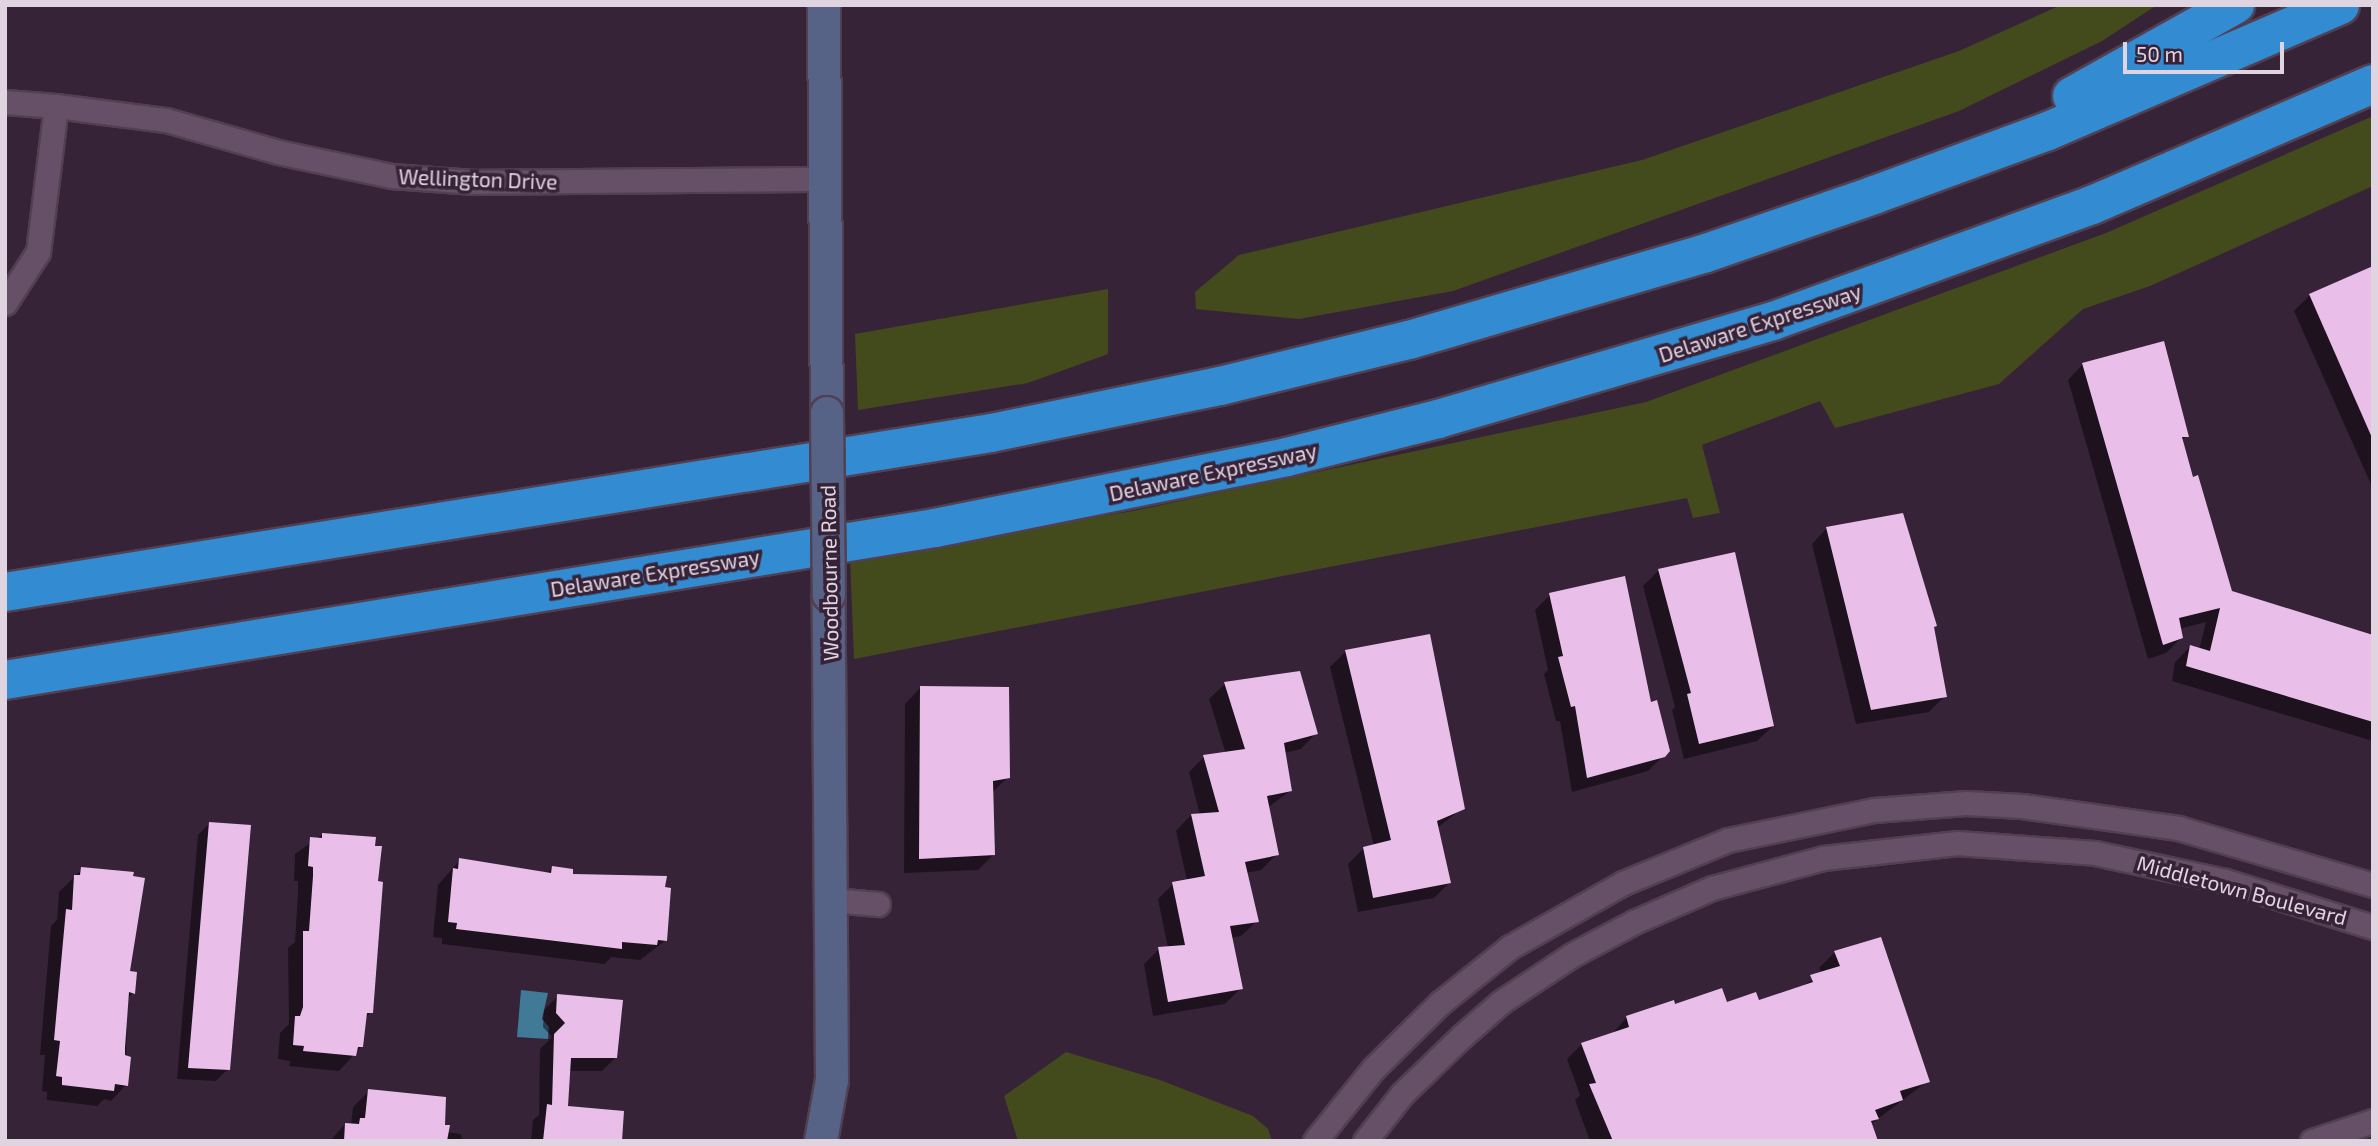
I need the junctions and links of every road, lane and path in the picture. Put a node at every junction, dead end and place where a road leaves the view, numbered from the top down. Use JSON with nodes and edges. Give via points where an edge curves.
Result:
{"nodes":[{"id":1,"x":824,"y":5,"type":"edge"},
{"id":2,"x":2235,"y":5,"type":"edge"},
{"id":3,"x":2340,"y":5,"type":"edge"},
{"id":4,"x":2373,"y":84,"type":"edge"},
{"id":5,"x":5,"y":102,"type":"edge"},
{"id":6,"x":56,"y":106,"type":"junction"},
{"id":7,"x":825,"y":179,"type":"junction"},
{"id":8,"x":1874,"y":195,"type":"junction"},
{"id":9,"x":5,"y":303,"type":"edge"},
{"id":10,"x":5,"y":592,"type":"edge"},
{"id":11,"x":5,"y":680,"type":"edge"},
{"id":12,"x":2373,"y":886,"type":"edge"},
{"id":13,"x":832,"y":900,"type":"junction"},
{"id":14,"x":878,"y":904,"type":"dead end"},
{"id":15,"x":2373,"y":927,"type":"edge"},
{"id":16,"x":2373,"y":1121,"type":"edge"},
{"id":17,"x":821,"y":1141,"type":"edge"},
{"id":18,"x":1315,"y":1141,"type":"edge"},
{"id":19,"x":1365,"y":1141,"type":"edge"},
{"id":20,"x":2312,"y":1141,"type":"edge"}],
"edges":[{"from":1,"to":7,"type":"main road","name":"Woodbourne Road"},
{"from":2,"to":8,"type":"highway","via":[[2106,79]]},
{"from":3,"to":8,"type":"highway","via":[[2060,126]]},
{"from":4,"to":11,"type":"highway","name":"Delaware Expressway","via":[[2228,150],[1927,268],[1625,366],[1325,448],[935,528]]},
{"from":5,"to":6,"type":"street","name":"Wellington Drive"},
{"from":6,"to":7,"type":"street","name":"Wellington Drive","via":[[166,120],[291,155],[391,176],[474,183]]},
{"from":6,"to":9,"type":"street","via":[[38,252]]},
{"from":7,"to":13,"type":"main road","name":"Woodbourne Road","bridge":true},
{"from":8,"to":10,"type":"highway","via":[[1559,299],[1409,340],[1117,409]]},
{"from":12,"to":18,"type":"street","name":"Middletown Boulevard","via":[[2178,828],[2022,806],[1966,803],[1874,810],[1728,840],[1623,883],[1510,947],[1440,1003],[1383,1058]]},
{"from":13,"to":14,"type":"street"},
{"from":13,"to":17,"type":"main road","name":"Woodbourne Road","via":[[832,1080]]},
{"from":15,"to":19,"type":"street","name":"Middletown Boulevard","via":[[2225,881],[2095,853],[1957,843],[1823,858],[1712,888],[1572,955],[1462,1036],[1402,1094]]},
{"from":16,"to":20,"type":"street"}]}
